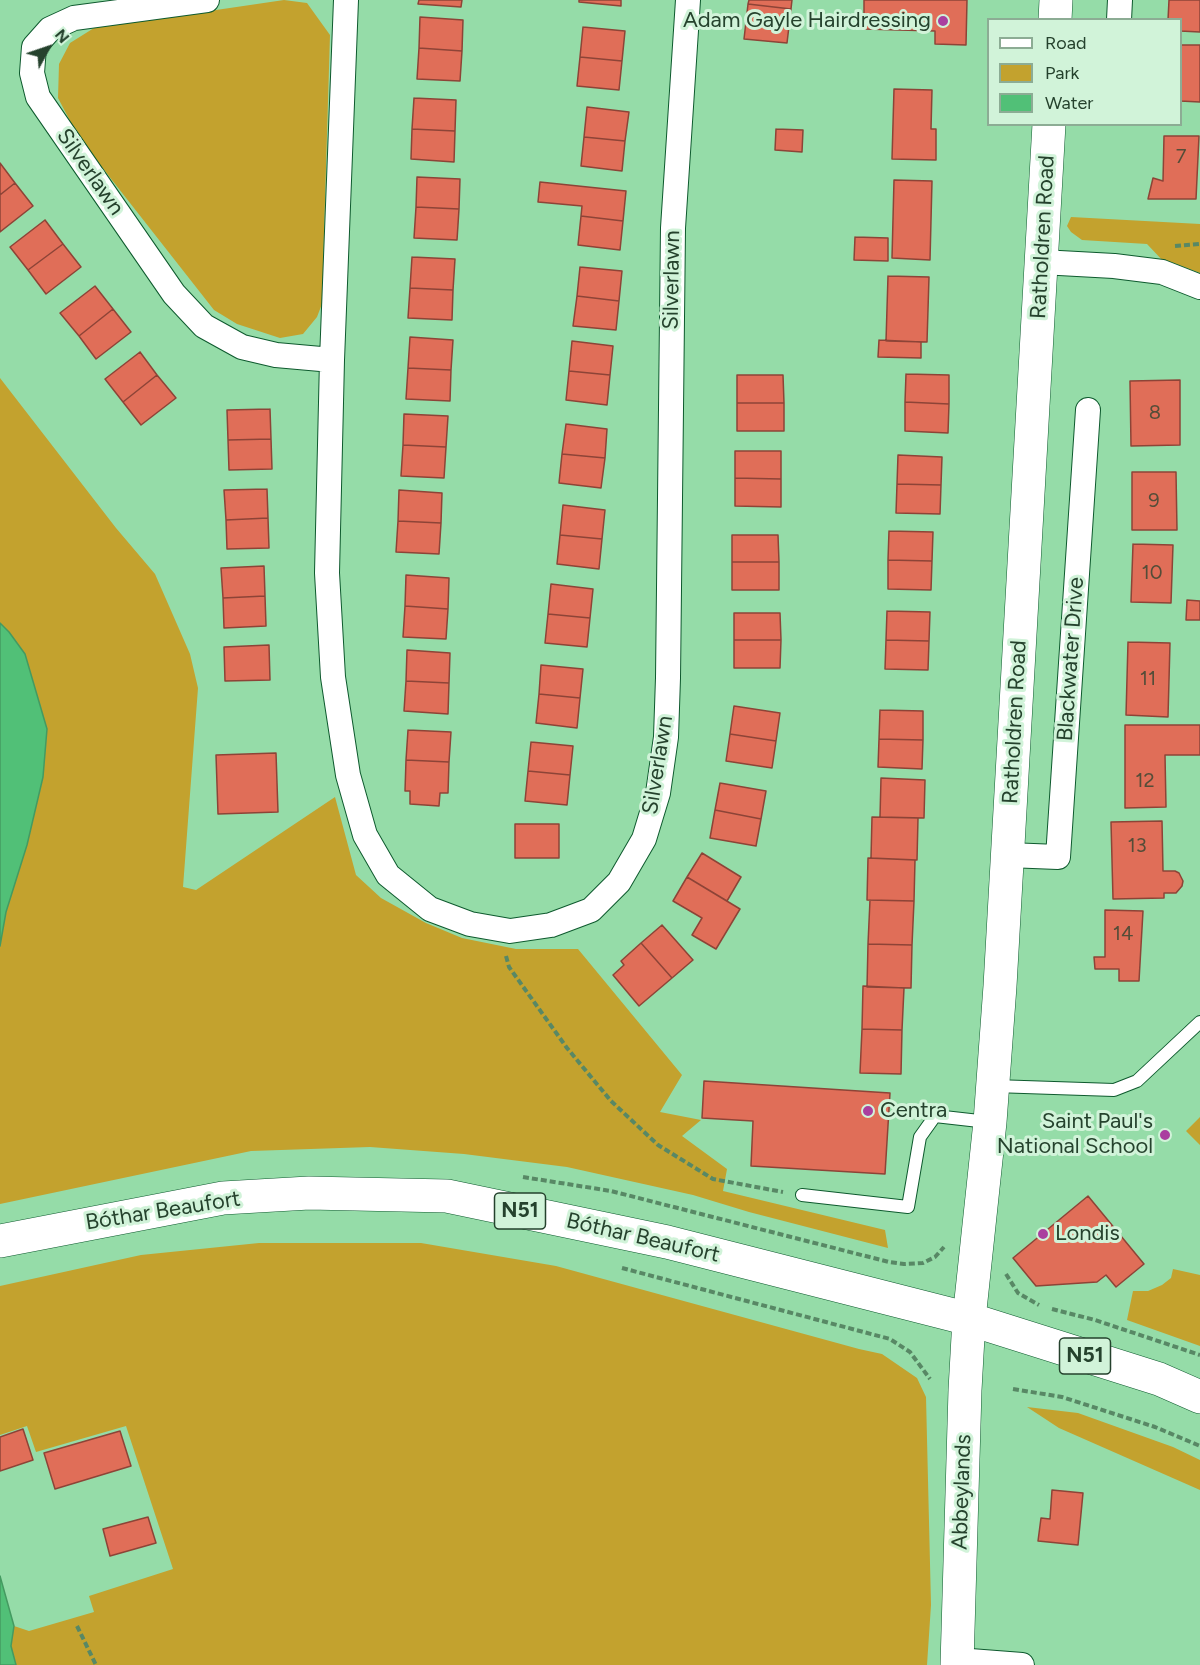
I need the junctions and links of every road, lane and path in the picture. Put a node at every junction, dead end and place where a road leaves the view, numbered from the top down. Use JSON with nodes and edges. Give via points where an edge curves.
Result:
{"nodes":[{"id":1,"x":207,"y":0,"type":"edge"},
{"id":2,"x":346,"y":0,"type":"edge"},
{"id":3,"x":688,"y":0,"type":"edge"},
{"id":4,"x":1056,"y":0,"type":"edge"},
{"id":5,"x":1120,"y":0,"type":"edge"},
{"id":6,"x":1055,"y":18,"type":"edge"},
{"id":7,"x":1119,"y":18,"type":"edge"},
{"id":8,"x":1049,"y":126,"type":"edge"},
{"id":9,"x":1041,"y":262,"type":"junction"},
{"id":10,"x":1200,"y":287,"type":"edge"},
{"id":11,"x":332,"y":360,"type":"junction"},
{"id":12,"x":1088,"y":410,"type":"dead end"},
{"id":13,"x":1008,"y":855,"type":"junction"},
{"id":14,"x":503,"y":930,"type":"junction"},
{"id":15,"x":1200,"y":1022,"type":"edge"},
{"id":16,"x":993,"y":1086,"type":"junction"},
{"id":17,"x":990,"y":1122,"type":"junction"},
{"id":18,"x":802,"y":1195,"type":"joint"},
{"id":19,"x":0,"y":1241,"type":"edge"},
{"id":20,"x":618,"y":1267,"type":"dead end"},
{"id":21,"x":1004,"y":1270,"type":"dead end"},
{"id":22,"x":969,"y":1318,"type":"junction"},
{"id":23,"x":1200,"y":1355,"type":"edge"},
{"id":24,"x":930,"y":1379,"type":"dead end"},
{"id":25,"x":1013,"y":1389,"type":"dead end"},
{"id":26,"x":1200,"y":1397,"type":"edge"},
{"id":27,"x":1200,"y":1446,"type":"edge"},
{"id":28,"x":77,"y":1626,"type":"dead end"},
{"id":29,"x":957,"y":1663,"type":"edge"},
{"id":30,"x":96,"y":1665,"type":"edge"},
{"id":31,"x":1022,"y":1665,"type":"edge"}],
"edges":[{"from":1,"to":11,"type":"street","name":"Silverlawn","via":[[74,18],[50,29],[34,47],[32,73],[38,97],[174,294],[204,326],[242,347],[276,355]]},
{"from":2,"to":11,"type":"street","name":"Silverlawn"},
{"from":3,"to":14,"type":"street","name":"Silverlawn","via":[[673,228],[668,678],[666,737],[658,793],[644,839],[619,882],[591,910],[551,925]]},
{"from":4,"to":6,"type":"street"},
{"from":5,"to":7,"type":"street"},
{"from":8,"to":9,"type":"street","name":"Ratholdren Road"},
{"from":9,"to":10,"type":"street","via":[[1162,272]]},
{"from":9,"to":13,"type":"street","name":"Ratholdren Road"},
{"from":11,"to":14,"type":"street","name":"Silverlawn","via":[[327,573],[333,677],[348,775],[365,835],[388,875],[430,909],[470,924]]},
{"from":12,"to":13,"type":"street","name":"Blackwater Drive","via":[[1058,857]]},
{"from":13,"to":16,"type":"street","name":"Ratholdren Road"},
{"from":14,"to":18,"type":"path","via":[[501,940],[509,967],[530,998],[611,1101],[658,1145],[713,1179]]},
{"from":15,"to":16,"type":"lane","via":[[1137,1081],[1114,1090]]},
{"from":16,"to":17,"type":"street","name":"Ratholdren Road"},
{"from":17,"to":18,"type":"lane","via":[[935,1116],[920,1137],[908,1207]]},
{"from":17,"to":22,"type":"street","name":"Ratholdren Road"},
{"from":19,"to":22,"type":"street","name":"Bóthar Beaufort","number":"N51","via":[[223,1198],[309,1193],[447,1196],[667,1242]]},
{"from":20,"to":24,"type":"path","via":[[890,1339],[910,1352]]},
{"from":21,"to":23,"type":"path","via":[[1011,1283],[1038,1305]]},
{"from":22,"to":26,"type":"street","name":"Bóthar Beaufort","number":"N51","via":[[1159,1379]]},
{"from":22,"to":29,"type":"street","name":"Abbeylands"},
{"from":25,"to":27,"type":"path","via":[[1062,1398],[1155,1427]]},
{"from":28,"to":30,"type":"path"},
{"from":29,"to":31,"type":"street"}]}
